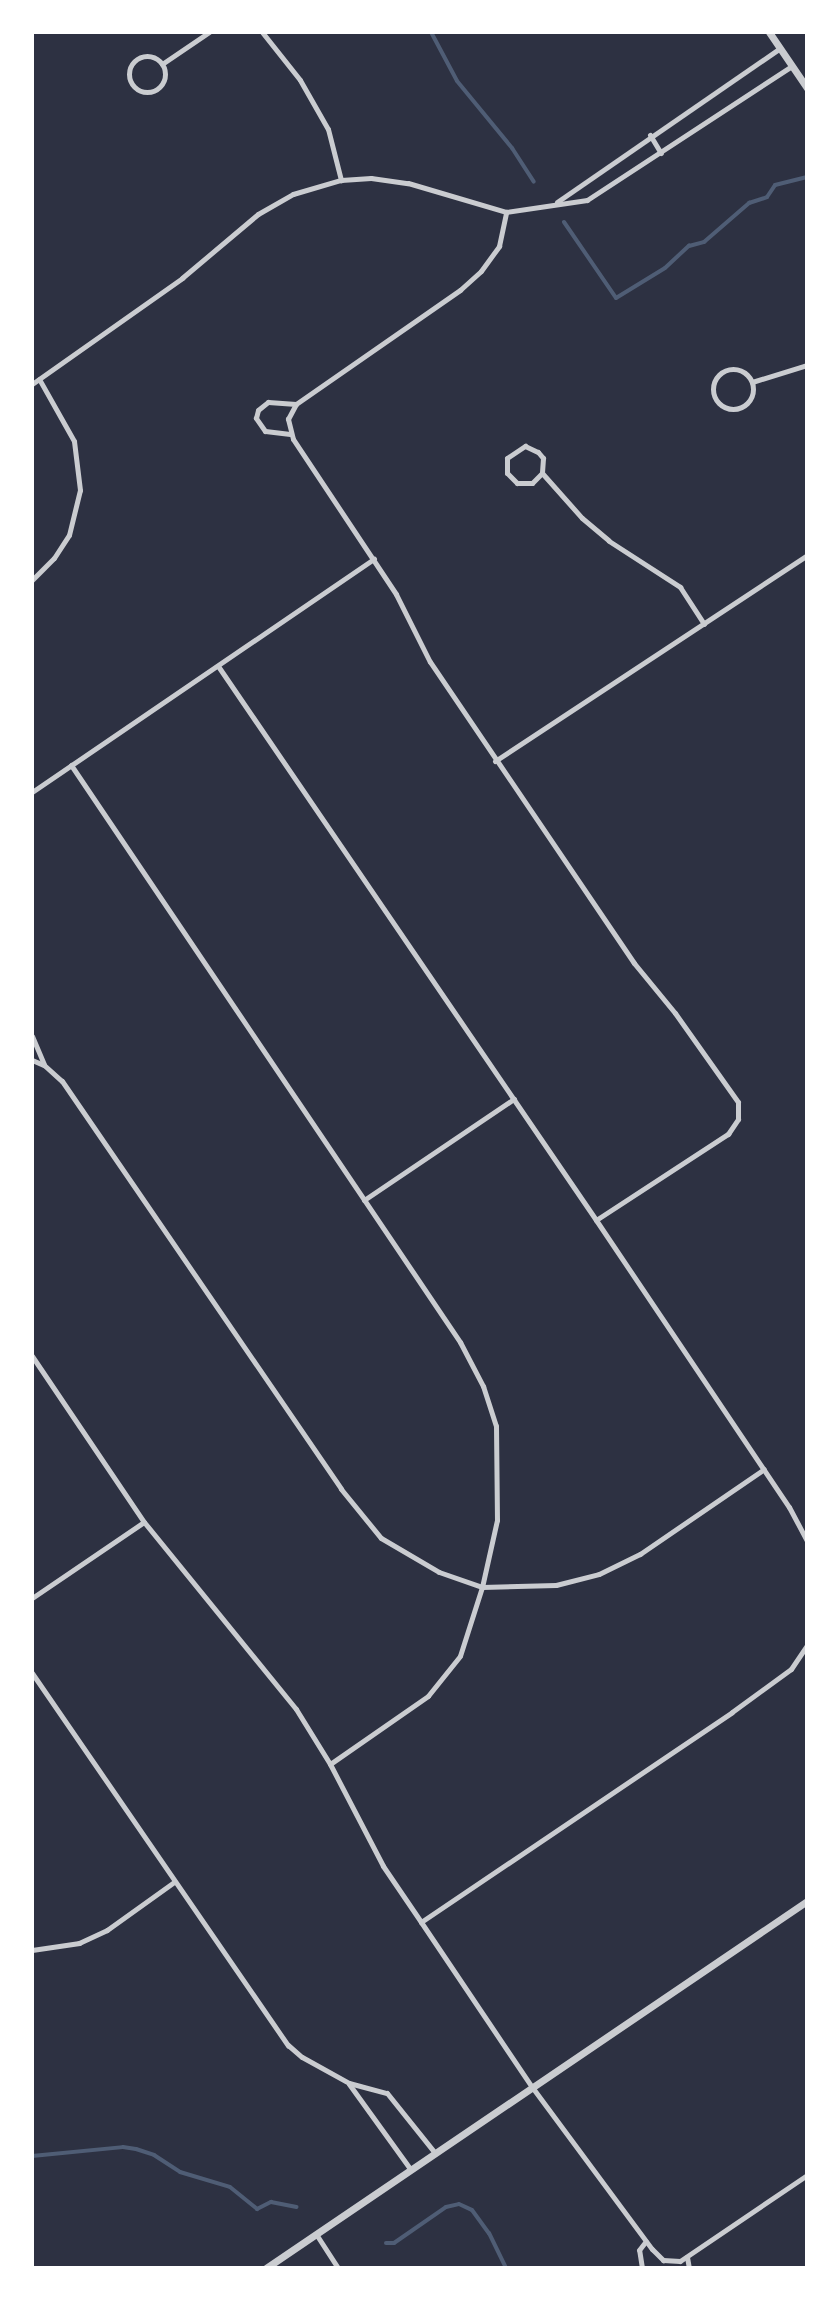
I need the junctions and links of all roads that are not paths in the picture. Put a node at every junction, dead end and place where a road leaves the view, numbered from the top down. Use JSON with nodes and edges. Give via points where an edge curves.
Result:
{"nodes":[{"id":1,"x":209,"y":32,"type":"edge"},
{"id":2,"x":262,"y":32,"type":"edge"},
{"id":3,"x":769,"y":32,"type":"edge"},
{"id":4,"x":780,"y":48,"type":"junction"},
{"id":5,"x":162,"y":64,"type":"junction"},
{"id":6,"x":792,"y":66,"type":"junction"},
{"id":7,"x":807,"y":88,"type":"edge"},
{"id":8,"x":650,"y":135,"type":"junction"},
{"id":9,"x":661,"y":153,"type":"junction"},
{"id":10,"x":341,"y":180,"type":"junction"},
{"id":11,"x":557,"y":202,"type":"junction"},
{"id":12,"x":506,"y":212,"type":"junction"},
{"id":13,"x":807,"y":365,"type":"edge"},
{"id":14,"x":39,"y":379,"type":"junction"},
{"id":15,"x":752,"y":382,"type":"junction"},
{"id":16,"x":32,"y":384,"type":"edge"},
{"id":17,"x":296,"y":404,"type":"junction"},
{"id":18,"x":290,"y":434,"type":"junction"},
{"id":19,"x":542,"y":473,"type":"junction"},
{"id":20,"x":807,"y":555,"type":"edge"},
{"id":21,"x":374,"y":559,"type":"junction"},
{"id":22,"x":32,"y":580,"type":"edge"},
{"id":23,"x":704,"y":624,"type":"junction"},
{"id":24,"x":218,"y":666,"type":"junction"},
{"id":25,"x":495,"y":761,"type":"junction"},
{"id":26,"x":71,"y":765,"type":"junction"},
{"id":27,"x":32,"y":792,"type":"edge"},
{"id":28,"x":32,"y":1036,"type":"edge"},
{"id":29,"x":32,"y":1060,"type":"edge"},
{"id":30,"x":44,"y":1065,"type":"junction"},
{"id":31,"x":514,"y":1099,"type":"junction"},
{"id":32,"x":364,"y":1200,"type":"junction"},
{"id":33,"x":596,"y":1220,"type":"junction"},
{"id":34,"x":32,"y":1356,"type":"edge"},
{"id":35,"x":764,"y":1469,"type":"junction"},
{"id":36,"x":144,"y":1522,"type":"junction"},
{"id":37,"x":807,"y":1541,"type":"edge"},
{"id":38,"x":482,"y":1587,"type":"junction"},
{"id":39,"x":32,"y":1598,"type":"edge"},
{"id":40,"x":807,"y":1645,"type":"edge"},
{"id":41,"x":32,"y":1673,"type":"edge"},
{"id":42,"x":330,"y":1764,"type":"junction"},
{"id":43,"x":174,"y":1882,"type":"junction"},
{"id":44,"x":807,"y":1901,"type":"edge"},
{"id":45,"x":421,"y":1922,"type":"junction"},
{"id":46,"x":32,"y":1950,"type":"edge"},
{"id":47,"x":349,"y":2083,"type":"junction"},
{"id":48,"x":532,"y":2087,"type":"junction"},
{"id":49,"x":435,"y":2153,"type":"junction"},
{"id":50,"x":411,"y":2170,"type":"junction"},
{"id":51,"x":807,"y":2175,"type":"edge"},
{"id":52,"x":316,"y":2234,"type":"junction"},
{"id":53,"x":646,"y":2241,"type":"junction"},
{"id":54,"x":687,"y":2257,"type":"junction"},
{"id":55,"x":266,"y":2268,"type":"edge"},
{"id":56,"x":338,"y":2268,"type":"edge"},
{"id":57,"x":642,"y":2268,"type":"edge"},
{"id":58,"x":689,"y":2268,"type":"edge"}],
"edges":[{"from":1,"to":5,"type":"street"},
{"from":2,"to":10,"type":"street","via":[[300,80],[328,129]]},
{"from":3,"to":4,"type":"street"},
{"from":4,"to":6,"type":"street"},
{"from":4,"to":8,"type":"street"},
{"from":5,"to":5,"type":"street","via":[[164,80],[156,89],[145,92],[131,83],[131,66],[139,58],[151,56]]},
{"from":6,"to":7,"type":"street"},
{"from":6,"to":9,"type":"street"},
{"from":8,"to":9,"type":"street"},
{"from":8,"to":11,"type":"street"},
{"from":9,"to":11,"type":"street","via":[[587,200]]},
{"from":10,"to":12,"type":"street","via":[[408,183]]},
{"from":10,"to":14,"type":"street","via":[[293,194],[258,214],[182,278]]},
{"from":11,"to":12,"type":"street"},
{"from":12,"to":17,"type":"street","via":[[491,260],[460,290]]},
{"from":13,"to":15,"type":"street"},
{"from":14,"to":16,"type":"street"},
{"from":14,"to":22,"type":"street","via":[[74,441],[80,490],[63,546]]},
{"from":15,"to":15,"type":"street","via":[[741,370],[726,369],[714,380],[713,396],[724,407],[740,408],[751,397]]},
{"from":17,"to":18,"type":"street","via":[[288,419]]},
{"from":17,"to":18,"type":"street","via":[[268,402],[256,418],[265,431]]},
{"from":18,"to":21,"type":"street"},
{"from":19,"to":19,"type":"street","via":[[543,458],[532,447],[517,448],[507,458],[507,473],[517,483],[532,483]]},
{"from":19,"to":23,"type":"street","via":[[600,534],[680,587]]},
{"from":20,"to":23,"type":"street"},
{"from":21,"to":24,"type":"street"},
{"from":21,"to":25,"type":"street","via":[[430,662]]},
{"from":23,"to":25,"type":"street"},
{"from":24,"to":26,"type":"street"},
{"from":24,"to":31,"type":"street"},
{"from":25,"to":33,"type":"street","via":[[634,963],[738,1102],[738,1119],[728,1134]]},
{"from":26,"to":27,"type":"street"},
{"from":26,"to":32,"type":"street"},
{"from":28,"to":30,"type":"street"},
{"from":29,"to":30,"type":"street"},
{"from":30,"to":38,"type":"street","via":[[85,1113],[341,1489],[381,1538],[439,1572]]},
{"from":31,"to":32,"type":"street"},
{"from":31,"to":33,"type":"street"},
{"from":32,"to":38,"type":"street","via":[[460,1342],[496,1426],[497,1520]]},
{"from":33,"to":35,"type":"street"},
{"from":34,"to":36,"type":"street"},
{"from":35,"to":37,"type":"street"},
{"from":35,"to":38,"type":"street","via":[[640,1554],[599,1574],[556,1585]]},
{"from":36,"to":39,"type":"street"},
{"from":36,"to":42,"type":"street","via":[[287,1698]]},
{"from":38,"to":42,"type":"street","via":[[460,1656],[438,1686]]},
{"from":40,"to":45,"type":"street","via":[[791,1669],[732,1712]]},
{"from":41,"to":43,"type":"street"},
{"from":42,"to":45,"type":"street","via":[[383,1866]]},
{"from":43,"to":46,"type":"street","via":[[107,1930],[79,1943]]},
{"from":43,"to":47,"type":"street","via":[[288,2045]]},
{"from":44,"to":48,"type":"street"},
{"from":45,"to":48,"type":"street"},
{"from":47,"to":49,"type":"street","via":[[387,2093]]},
{"from":47,"to":50,"type":"street"},
{"from":48,"to":49,"type":"street"},
{"from":48,"to":53,"type":"street"},
{"from":49,"to":50,"type":"street"},
{"from":50,"to":52,"type":"street"},
{"from":51,"to":54,"type":"street"},
{"from":52,"to":55,"type":"street"},
{"from":52,"to":56,"type":"street"},
{"from":53,"to":54,"type":"street","via":[[663,2260]]},
{"from":53,"to":57,"type":"street","via":[[639,2250]]},
{"from":54,"to":58,"type":"street"}]}
